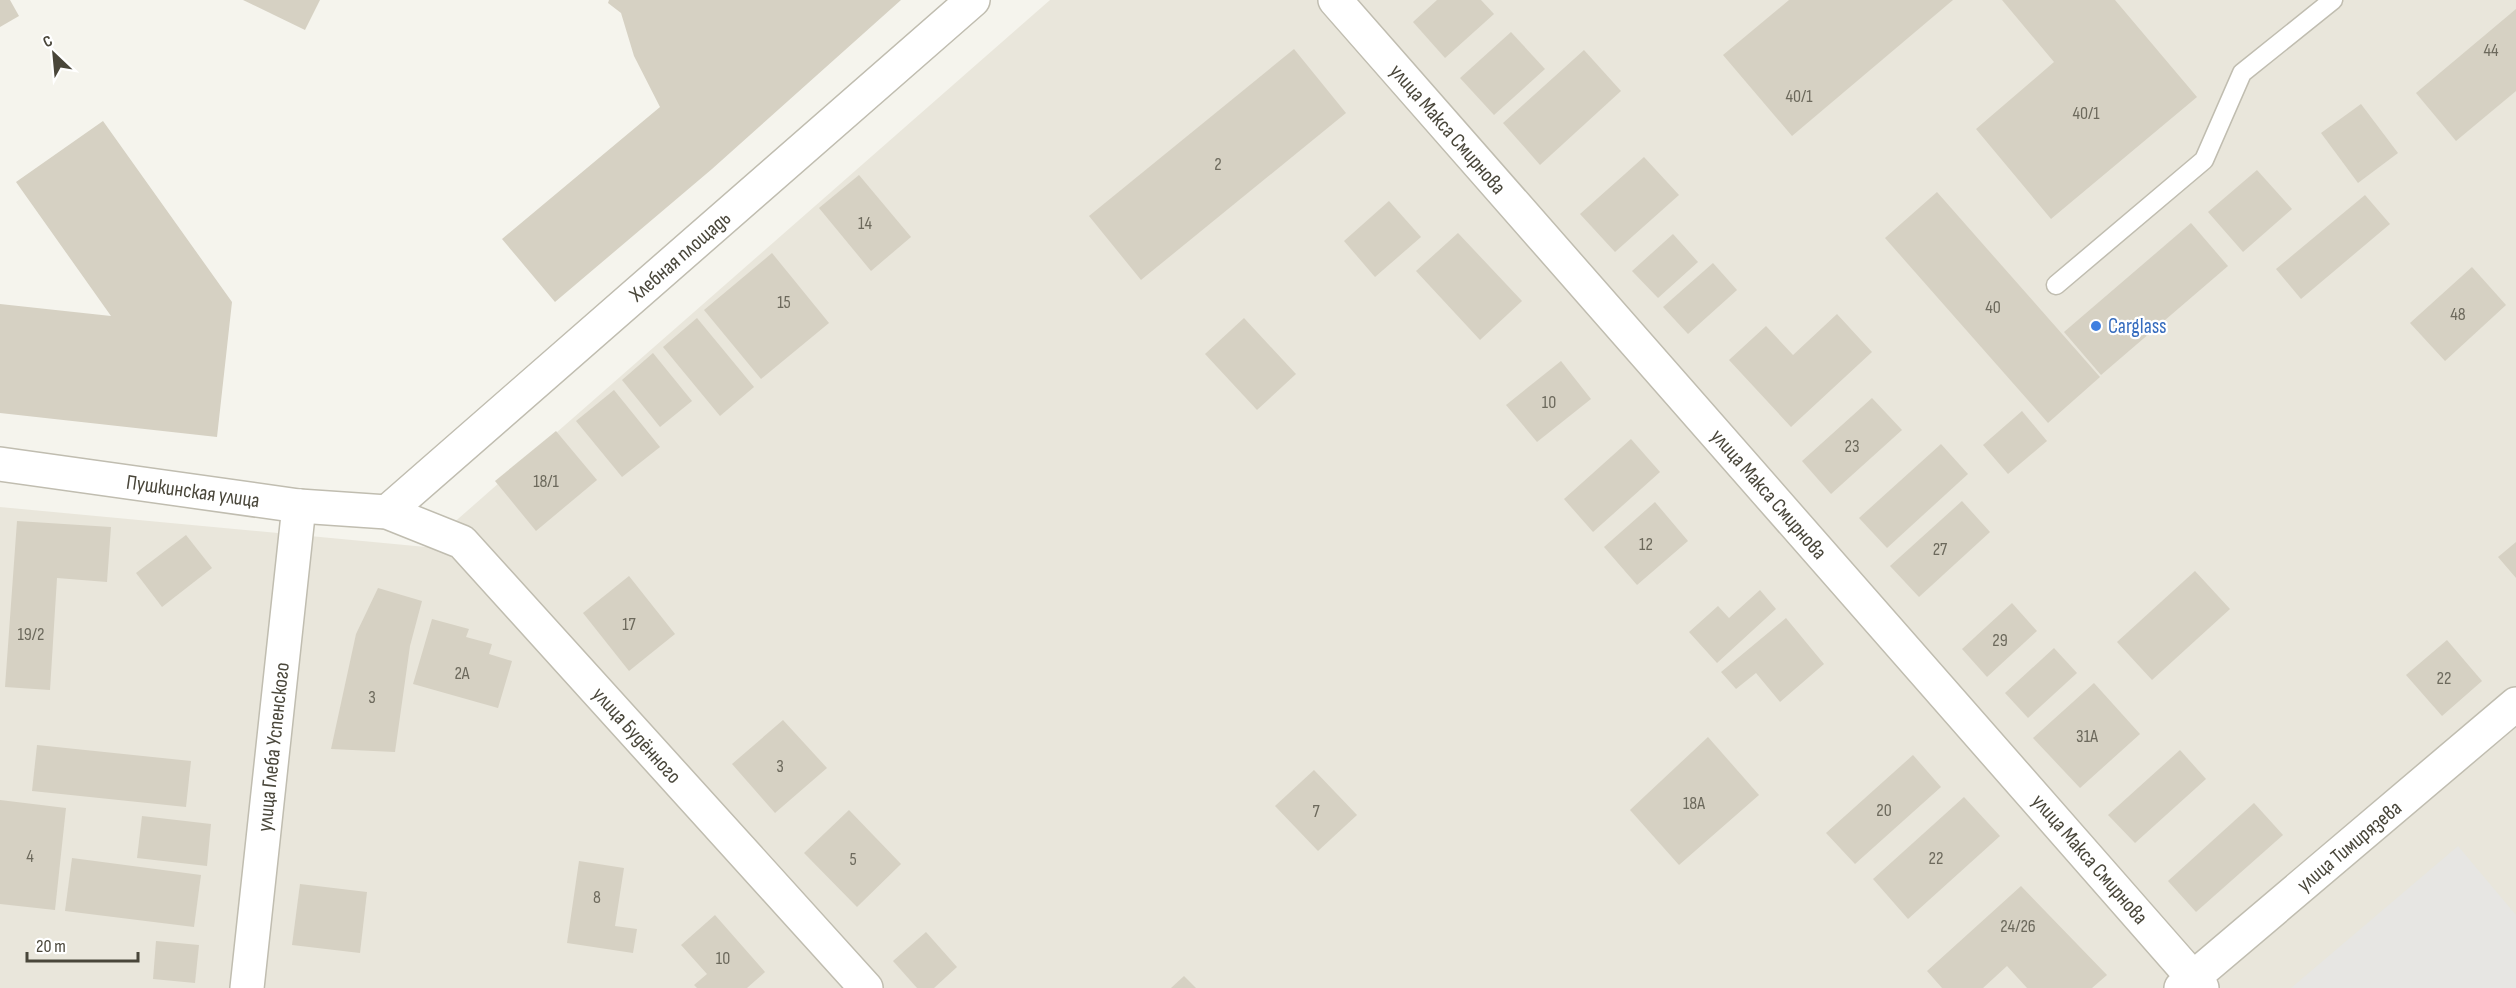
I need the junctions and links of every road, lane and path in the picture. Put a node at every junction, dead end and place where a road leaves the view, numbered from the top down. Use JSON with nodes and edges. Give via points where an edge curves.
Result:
{"nodes":[{"id":1,"x":974,"y":0,"type":"edge"},
{"id":2,"x":1335,"y":0,"type":"edge"},
{"id":3,"x":2333,"y":0,"type":"edge"},
{"id":4,"x":2056,"y":285,"type":"dead end"},
{"id":5,"x":0,"y":464,"type":"edge"},
{"id":6,"x":299,"y":506,"type":"junction"},
{"id":7,"x":387,"y":512,"type":"junction"},
{"id":8,"x":2516,"y":704,"type":"edge"},
{"id":9,"x":2192,"y":985,"type":"edge"},
{"id":10,"x":248,"y":988,"type":"edge"},
{"id":11,"x":866,"y":988,"type":"edge"}],
"edges":[{"from":1,"to":7,"type":"street","name":"Хлебная площадь"},
{"from":2,"to":9,"type":"street","name":"улица Макса Смирнова"},
{"from":3,"to":4,"type":"lane","via":[[2242,73],[2204,160]]},
{"from":5,"to":6,"type":"street","name":"Пушкинская улица"},
{"from":6,"to":7,"type":"street","name":"Пушкинская улица"},
{"from":6,"to":10,"type":"street","name":"улица Глеба Успенского"},
{"from":7,"to":11,"type":"street","name":"улица Будённого","via":[[462,542]]},
{"from":8,"to":9,"type":"street","name":"улица Тимирязева"}]}
